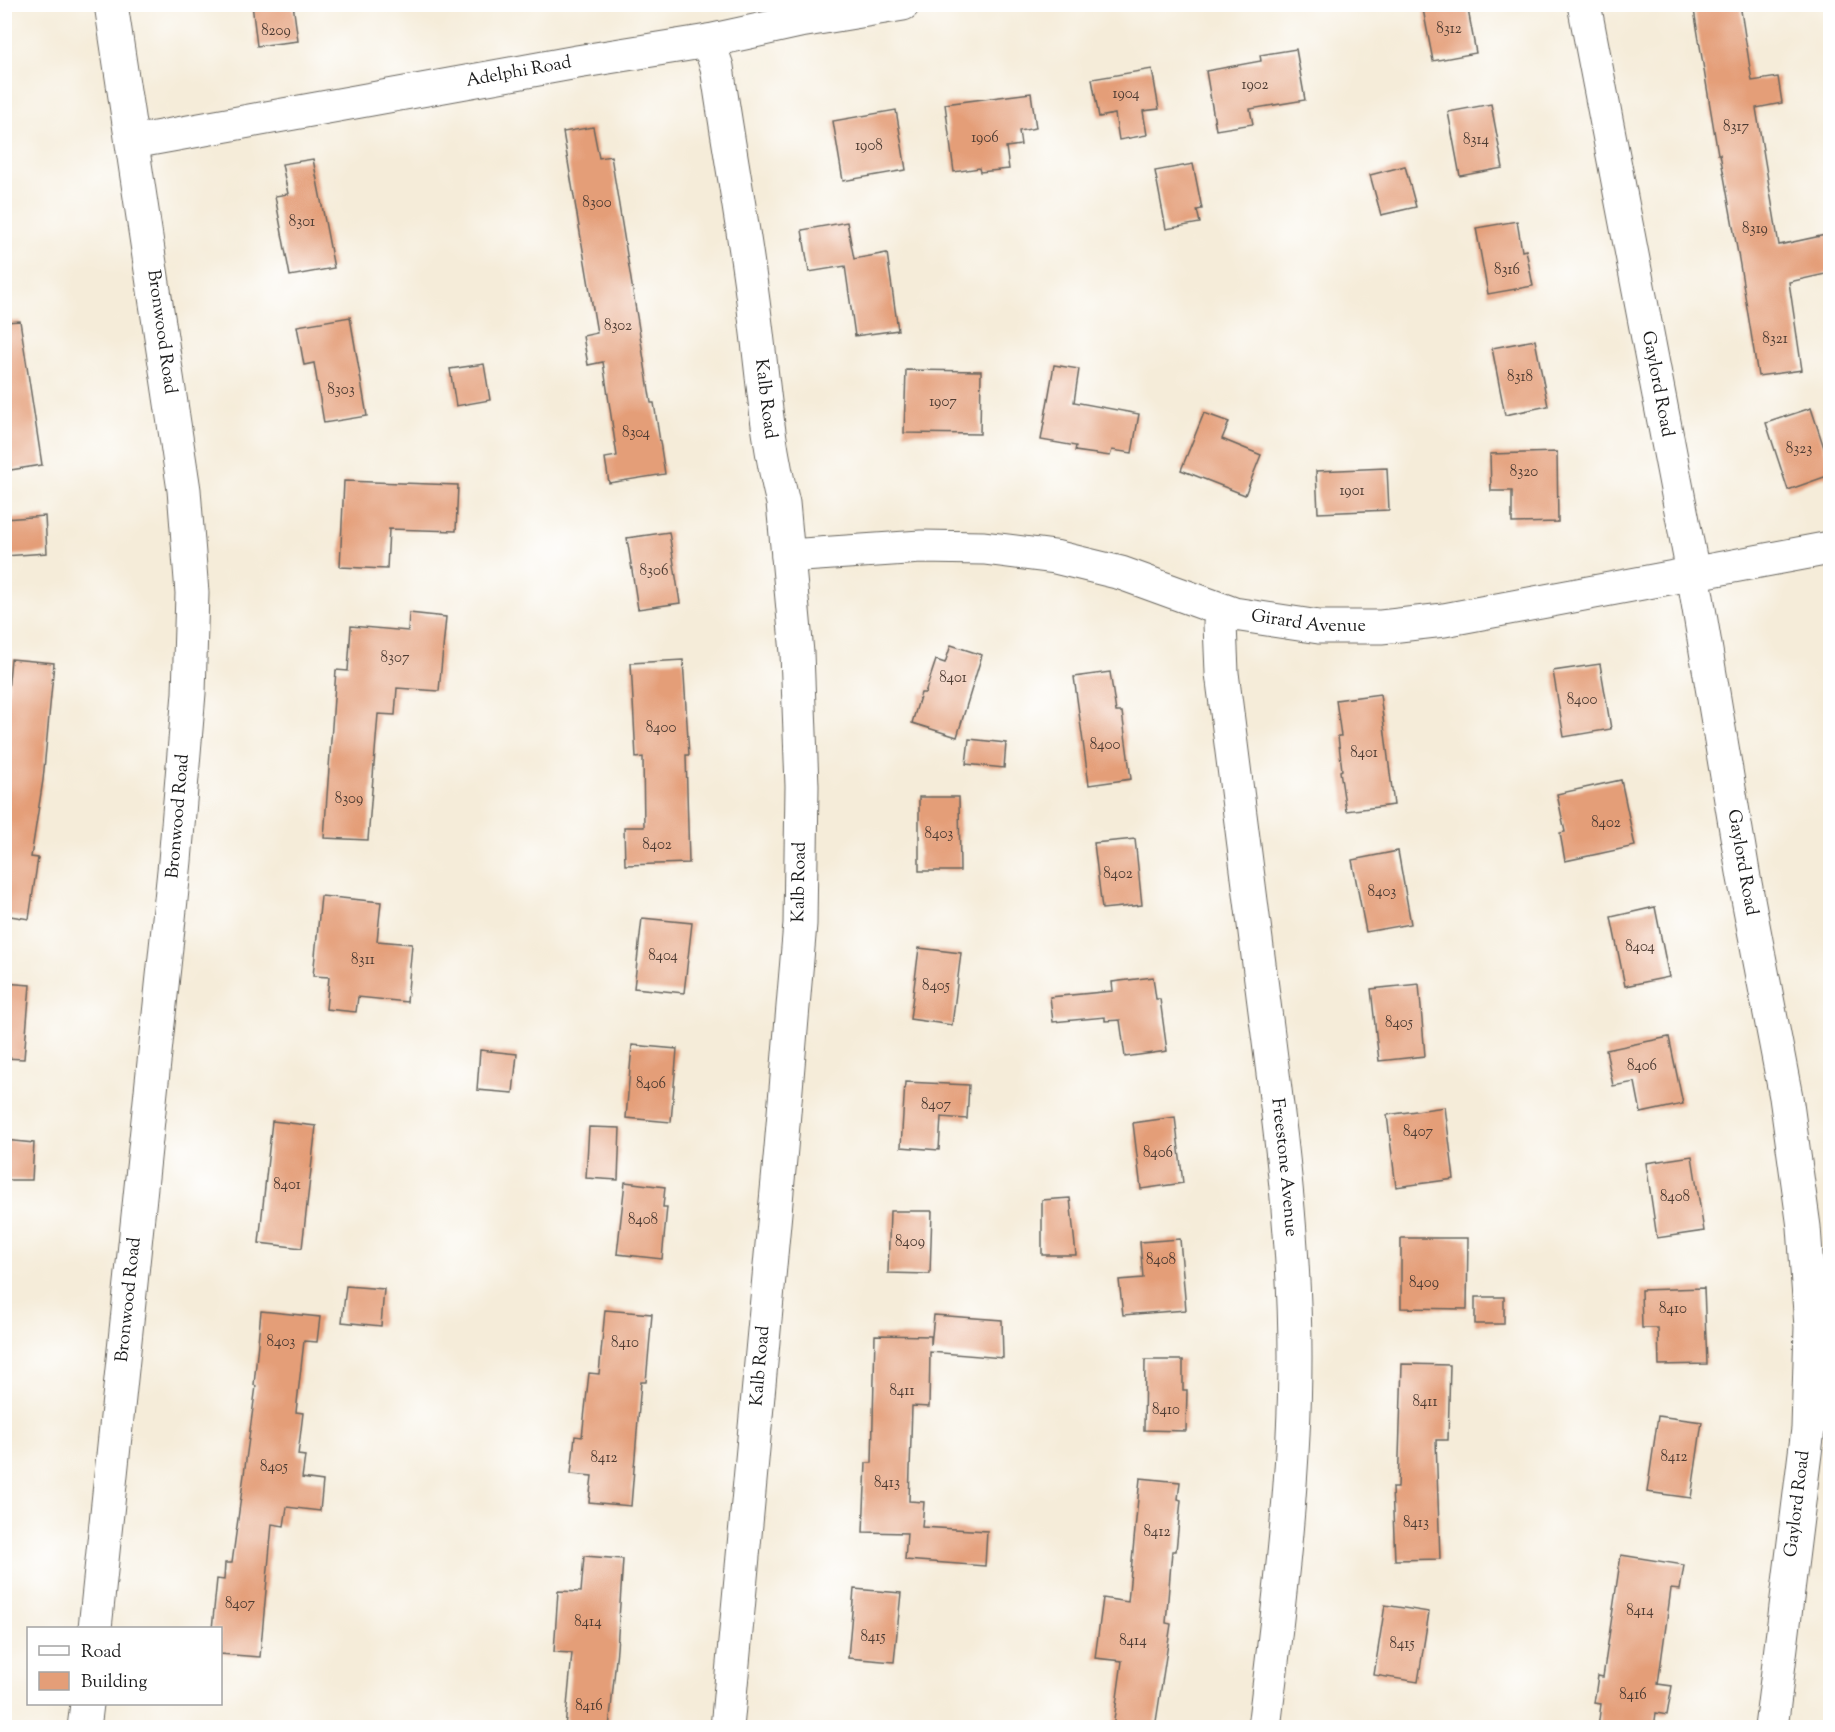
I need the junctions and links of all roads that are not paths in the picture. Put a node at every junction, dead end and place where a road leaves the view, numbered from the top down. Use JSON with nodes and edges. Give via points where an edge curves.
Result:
{"nodes":[{"id":1,"x":111,"y":4,"type":"edge"},
{"id":2,"x":903,"y":4,"type":"edge"},
{"id":3,"x":1584,"y":4,"type":"edge"},
{"id":4,"x":708,"y":41,"type":"junction"},
{"id":5,"x":133,"y":142,"type":"junction"},
{"id":6,"x":1830,"y":548,"type":"edge"},
{"id":7,"x":788,"y":556,"type":"junction"},
{"id":8,"x":1693,"y":573,"type":"junction"},
{"id":9,"x":1224,"y":611,"type":"junction"},
{"id":10,"x":95,"y":1627,"type":"edge"},
{"id":11,"x":87,"y":1705,"type":"edge"},
{"id":12,"x":84,"y":1728,"type":"edge"},
{"id":13,"x":727,"y":1728,"type":"edge"},
{"id":14,"x":1264,"y":1728,"type":"edge"},
{"id":15,"x":1771,"y":1728,"type":"edge"}],
"edges":[{"from":1,"to":5,"type":"street","name":"Bronwood Road"},
{"from":2,"to":4,"type":"street","name":"Adelphi Road"},
{"from":3,"to":8,"type":"street","name":"Gaylord Road"},
{"from":4,"to":5,"type":"street","name":"Adelphi Road"},
{"from":4,"to":7,"type":"street","name":"Kalb Road","via":[[717,67]]},
{"from":5,"to":10,"type":"street","name":"Bronwood Road","via":[[184,490],[192,593],[189,693],[175,861]]},
{"from":6,"to":8,"type":"street","name":"Girard Avenue"},
{"from":7,"to":9,"type":"street","name":"Girard Avenue","via":[[921,547],[984,548],[1054,557],[1121,573]]},
{"from":7,"to":13,"type":"street","name":"Kalb Road","via":[[797,653],[802,786],[800,924]]},
{"from":8,"to":9,"type":"street","name":"Girard Avenue","via":[[1444,620],[1381,627],[1319,627]]},
{"from":8,"to":15,"type":"street","name":"Gaylord Road","via":[[1744,878],[1786,1097],[1804,1227],[1812,1327],[1808,1429]]},
{"from":9,"to":14,"type":"street","name":"Freestone Avenue","via":[[1220,624],[1222,673],[1291,1233],[1293,1455],[1285,1560]]},
{"from":11,"to":12,"type":"street"}]}
